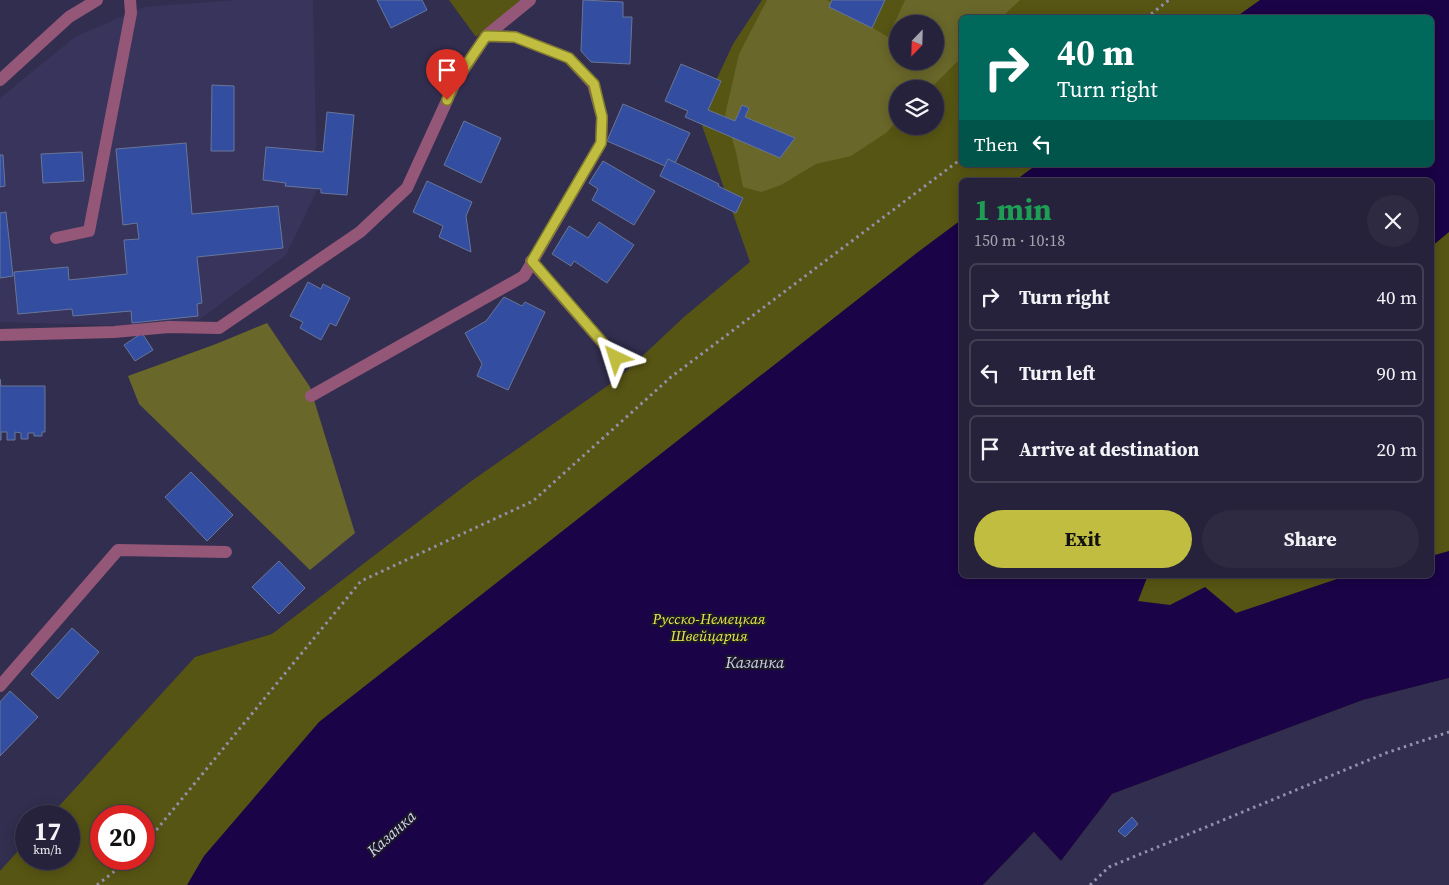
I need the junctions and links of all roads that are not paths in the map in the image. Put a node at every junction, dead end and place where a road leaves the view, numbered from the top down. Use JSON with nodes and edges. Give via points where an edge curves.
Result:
{"nodes":[{"id":1,"x":96,"y":0,"type":"edge"},
{"id":2,"x":130,"y":0,"type":"edge"},
{"id":3,"x":530,"y":0,"type":"edge"},
{"id":4,"x":486,"y":36,"type":"junction"},
{"id":5,"x":0,"y":80,"type":"edge"},
{"id":6,"x":56,"y":238,"type":"dead end"},
{"id":7,"x":532,"y":261,"type":"junction"},
{"id":8,"x":0,"y":335,"type":"edge"},
{"id":9,"x":616,"y":358,"type":"dead end"},
{"id":10,"x":311,"y":396,"type":"dead end"},
{"id":11,"x":226,"y":552,"type":"dead end"},
{"id":12,"x":0,"y":686,"type":"edge"}],
"edges":[{"from":1,"to":5,"type":"street","via":[[68,17]]},
{"from":2,"to":6,"type":"street","via":[[131,13],[89,231]]},
{"from":3,"to":4,"type":"street"},
{"from":4,"to":7,"type":"street","via":[[515,37],[569,58],[594,84],[602,117],[601,143]]},
{"from":4,"to":8,"type":"street","via":[[454,83],[407,188],[360,232],[219,328],[169,327]]},
{"from":7,"to":9,"type":"street"},
{"from":7,"to":10,"type":"street","via":[[524,276]]},
{"from":11,"to":12,"type":"street","via":[[118,550]]}]}
